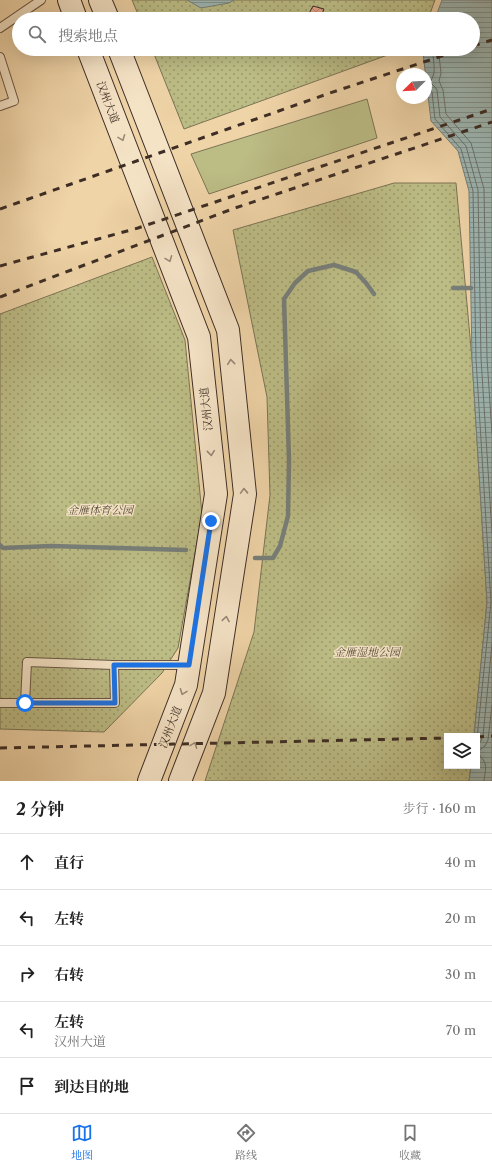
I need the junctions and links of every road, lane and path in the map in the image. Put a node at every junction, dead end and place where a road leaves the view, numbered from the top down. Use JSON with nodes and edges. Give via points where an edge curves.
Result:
{"nodes":[{"id":1,"x":42,"y":0,"type":"edge"},
{"id":2,"x":69,"y":0,"type":"edge"},
{"id":3,"x":100,"y":0,"type":"edge"},
{"id":4,"x":24,"y":12,"type":"edge"},
{"id":5,"x":73,"y":12,"type":"edge"},
{"id":6,"x":105,"y":12,"type":"edge"},
{"id":7,"x":12,"y":20,"type":"edge"},
{"id":8,"x":0,"y":28,"type":"edge"},
{"id":9,"x":91,"y":56,"type":"edge"},
{"id":10,"x":122,"y":56,"type":"edge"},
{"id":11,"x":0,"y":57,"type":"edge"},
{"id":12,"x":0,"y":106,"type":"edge"},
{"id":13,"x":114,"y":665,"type":"junction"},
{"id":14,"x":189,"y":665,"type":"junction"},
{"id":15,"x":0,"y":703,"type":"edge"},
{"id":16,"x":25,"y":703,"type":"junction"},
{"id":17,"x":149,"y":781,"type":"edge"},
{"id":18,"x":180,"y":781,"type":"edge"}],
"edges":[{"from":1,"to":4,"type":"lane"},
{"from":2,"to":5,"type":"main road"},
{"from":3,"to":6,"type":"main road"},
{"from":7,"to":8,"type":"lane"},
{"from":9,"to":14,"type":"main road","name":"汉州大道","one_way":true,"via":[[199,337],[216,494]]},
{"from":18,"to":10,"type":"main road","one_way":true,"via":[[214,693],[245,494],[228,330]]},
{"from":11,"to":12,"type":"lane","via":[[14,101]]},
{"from":13,"to":14,"type":"lane"},
{"from":13,"to":16,"type":"lane","via":[[115,703]]},
{"from":13,"to":16,"type":"lane","via":[[26,662]]},
{"from":14,"to":17,"type":"main road","name":"汉州大道","one_way":true,"via":[[186,685]]},
{"from":15,"to":16,"type":"lane"}]}
